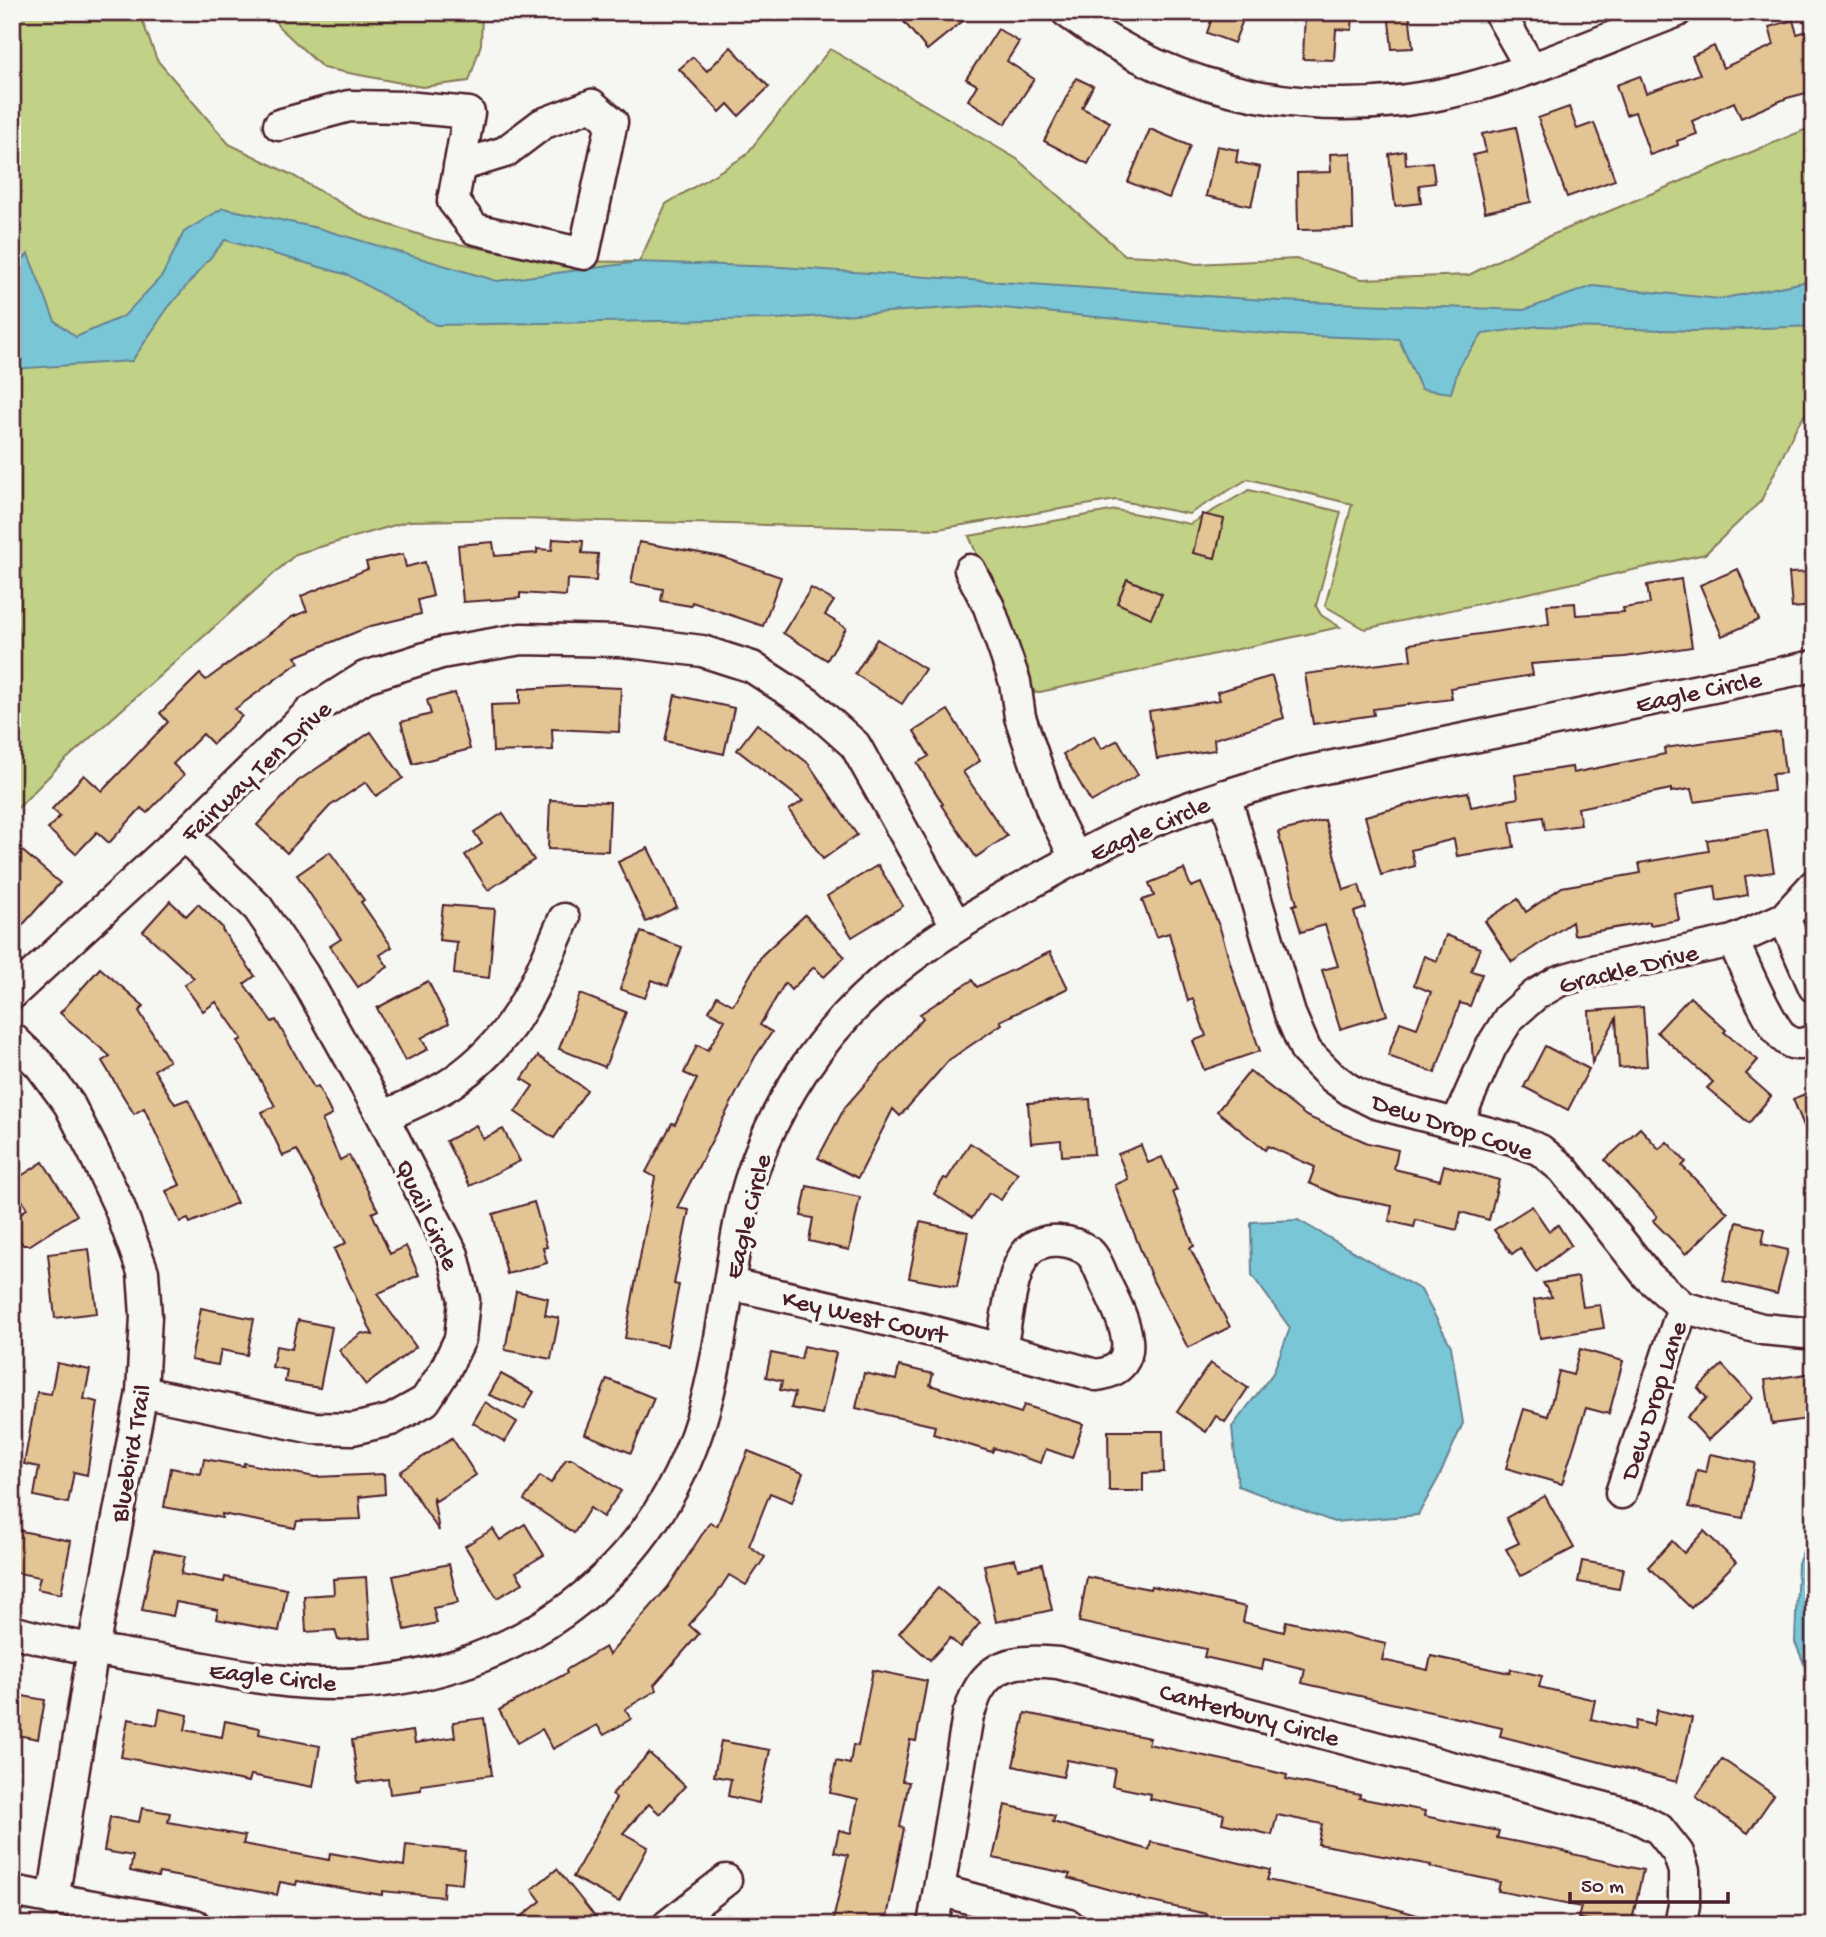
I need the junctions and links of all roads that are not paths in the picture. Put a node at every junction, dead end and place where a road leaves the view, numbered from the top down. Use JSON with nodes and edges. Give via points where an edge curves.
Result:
{"nodes":[{"id":1,"x":1067,"y":12,"type":"edge"},
{"id":2,"x":1499,"y":12,"type":"edge"},
{"id":3,"x":1676,"y":12,"type":"edge"},
{"id":4,"x":1530,"y":68,"type":"junction"},
{"id":5,"x":279,"y":125,"type":"dead end"},
{"id":6,"x":459,"y":166,"type":"junction"},
{"id":7,"x":970,"y":570,"type":"dead end"},
{"id":8,"x":1814,"y":666,"type":"edge"},
{"id":9,"x":1225,"y":795,"type":"junction"},
{"id":10,"x":184,"y":835,"type":"junction"},
{"id":11,"x":1076,"y":859,"type":"junction"},
{"id":12,"x":1814,"y":885,"type":"edge"},
{"id":13,"x":1784,"y":918,"type":"junction"},
{"id":14,"x":564,"y":919,"type":"dead end"},
{"id":15,"x":956,"y":925,"type":"junction"},
{"id":16,"x":1732,"y":942,"type":"junction"},
{"id":17,"x":1814,"y":987,"type":"edge"},
{"id":18,"x":12,"y":994,"type":"edge"},
{"id":19,"x":12,"y":1038,"type":"edge"},
{"id":20,"x":1814,"y":1040,"type":"edge"},
{"id":21,"x":383,"y":1117,"type":"junction"},
{"id":22,"x":1457,"y":1124,"type":"junction"},
{"id":23,"x":729,"y":1284,"type":"junction"},
{"id":24,"x":1683,"y":1307,"type":"junction"},
{"id":25,"x":1814,"y":1331,"type":"edge"},
{"id":26,"x":1002,"y":1348,"type":"junction"},
{"id":27,"x":142,"y":1392,"type":"junction"},
{"id":28,"x":1621,"y":1493,"type":"dead end"},
{"id":29,"x":12,"y":1631,"type":"edge"},
{"id":30,"x":93,"y":1649,"type":"junction"},
{"id":31,"x":726,"y":1880,"type":"dead end"},
{"id":32,"x":939,"y":1890,"type":"junction"},
{"id":33,"x":12,"y":1891,"type":"edge"},
{"id":34,"x":53,"y":1900,"type":"junction"},
{"id":35,"x":195,"y":1925,"type":"edge"},
{"id":36,"x":668,"y":1925,"type":"edge"},
{"id":37,"x":933,"y":1925,"type":"edge"},
{"id":38,"x":1069,"y":1925,"type":"edge"},
{"id":39,"x":1680,"y":1925,"type":"edge"}],
"edges":[{"from":1,"to":4,"type":"street","via":[[1097,35],[1197,81],[1252,97],[1308,103],[1415,98]]},
{"from":2,"to":4,"type":"street"},
{"from":3,"to":4,"type":"street"},
{"from":5,"to":6,"type":"street","via":[[349,106],[469,113]]},
{"from":6,"to":6,"type":"street","via":[[453,201],[475,229],[584,254],[612,122],[592,105],[542,124],[505,152]]},
{"from":7,"to":11,"type":"street","via":[[989,607],[1015,682],[1020,717],[1052,811]]},
{"from":8,"to":9,"type":"street","name":"Eagle Circle","via":[[1306,772]]},
{"from":9,"to":11,"type":"street","name":"Eagle Circle","via":[[1149,822]]},
{"from":9,"to":22,"type":"street","name":"Dew Drop Cove","via":[[1290,1014],[1306,1051],[1331,1076],[1376,1103]]},
{"from":10,"to":15,"type":"street","name":"Fairway Ten Drive","via":[[310,712],[365,677],[441,653],[521,639],[620,641],[702,651],[752,667],[809,704],[855,745]]},
{"from":10,"to":18,"type":"street","name":"Fairway Ten Drive"},
{"from":10,"to":21,"type":"street","name":"Quail Circle","via":[[258,908],[303,974]]},
{"from":11,"to":15,"type":"street","name":"Eagle Circle"},
{"from":12,"to":13,"type":"street","name":"Grackle Drive"},
{"from":13,"to":16,"type":"street","name":"Grackle Drive"},
{"from":13,"to":17,"type":"street"},
{"from":14,"to":21,"type":"street","via":[[529,1000],[496,1047],[453,1082]]},
{"from":15,"to":23,"type":"street","name":"Eagle Circle","via":[[862,998],[802,1072],[756,1162]]},
{"from":16,"to":20,"type":"street","via":[[1775,1027],[1788,1042],[1802,1045]]},
{"from":16,"to":22,"type":"street","name":"Grackle Drive","via":[[1597,970],[1559,981],[1535,995],[1509,1018],[1491,1047]]},
{"from":19,"to":27,"type":"street","name":"Bluebird Trail","via":[[40,1065],[69,1104],[119,1206],[143,1272]]},
{"from":21,"to":27,"type":"street","name":"Quail Circle","via":[[453,1255],[464,1300],[460,1339],[425,1401],[391,1420],[353,1429],[313,1428]]},
{"from":22,"to":24,"type":"street","name":"Dew Drop Cove","via":[[1540,1150],[1563,1169],[1648,1276]]},
{"from":23,"to":26,"type":"street","name":"Key West Court"},
{"from":23,"to":30,"type":"street","name":"Eagle Circle","via":[[702,1416],[689,1457],[669,1495],[646,1532],[612,1572],[530,1635],[488,1656],[397,1681],[336,1684],[280,1681]]},
{"from":24,"to":25,"type":"street","name":"Dew Drop Cove","via":[[1762,1329]]},
{"from":24,"to":28,"type":"street","name":"Dew Drop Lane"},
{"from":26,"to":26,"type":"street","name":"Key West Court","via":[[1096,1375],[1111,1373],[1125,1361],[1128,1343],[1122,1317],[1091,1253],[1068,1242],[1046,1241],[1029,1251],[1018,1269]]},
{"from":27,"to":30,"type":"street","name":"Bluebird Trail"},
{"from":29,"to":30,"type":"street","name":"Eagle Circle"},
{"from":30,"to":34,"type":"street","name":"Bluebird Trail"},
{"from":31,"to":36,"type":"street"},
{"from":32,"to":37,"type":"street","name":"Canterbury Circle"},
{"from":32,"to":38,"type":"street"},
{"from":32,"to":39,"type":"street","name":"Canterbury Circle","via":[[968,1715],[979,1687],[999,1669],[1027,1659],[1058,1663],[1632,1815],[1659,1829],[1678,1853],[1684,1871]]},
{"from":33,"to":34,"type":"street"},
{"from":34,"to":35,"type":"street"}]}
